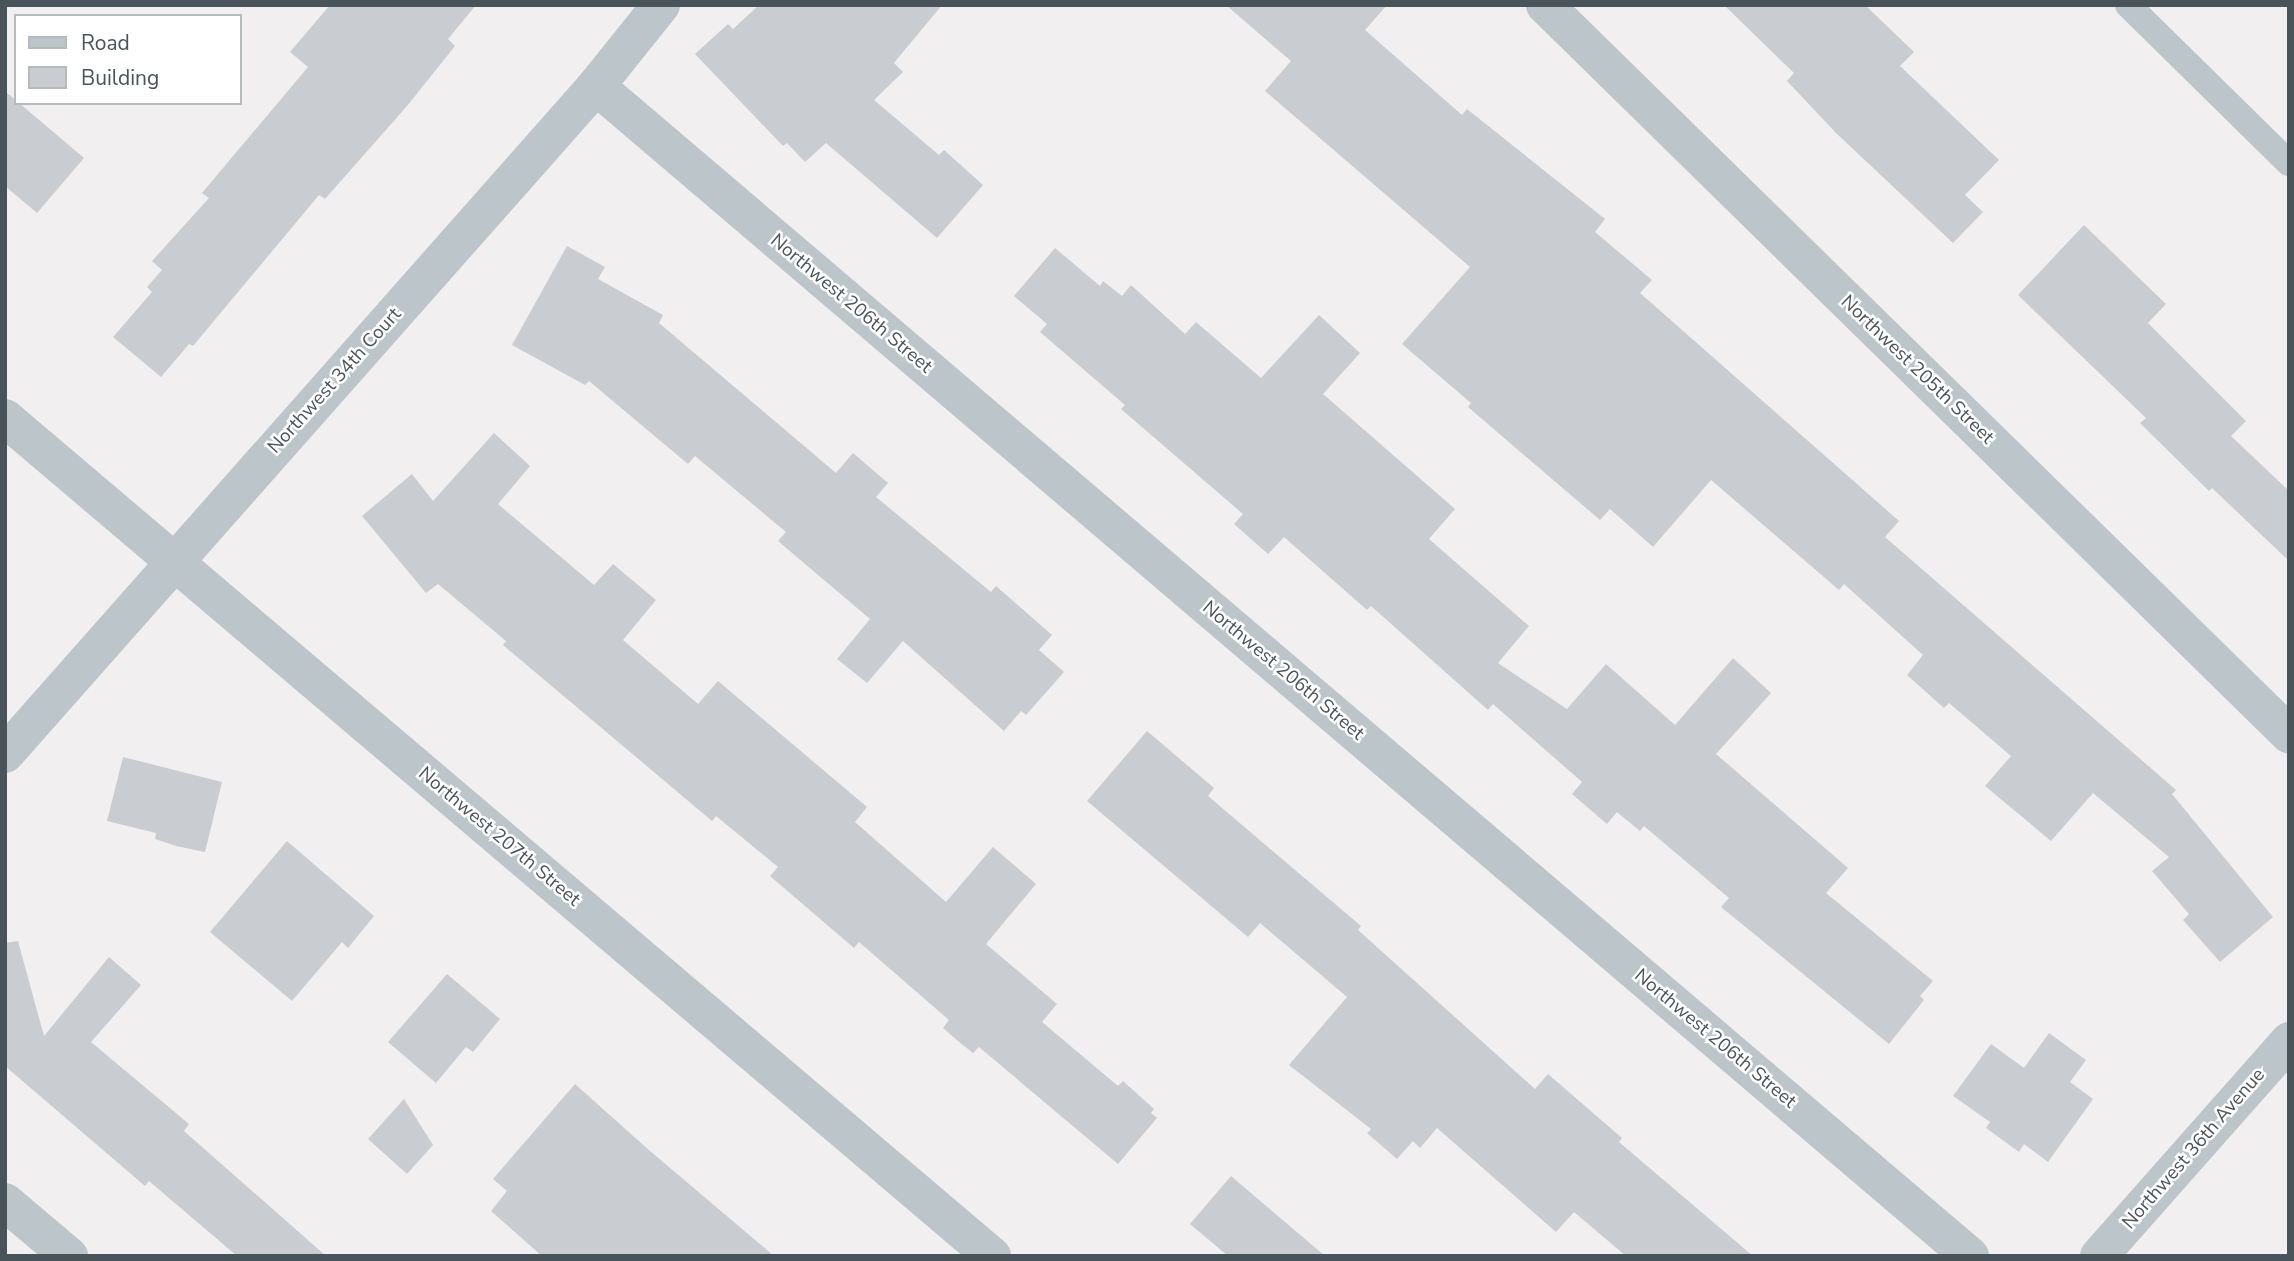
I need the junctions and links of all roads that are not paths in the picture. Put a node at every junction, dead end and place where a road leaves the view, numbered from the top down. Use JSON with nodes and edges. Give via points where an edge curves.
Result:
{"nodes":[{"id":1,"x":661,"y":5,"type":"edge"},
{"id":2,"x":1545,"y":5,"type":"edge"},
{"id":3,"x":2129,"y":5,"type":"edge"},
{"id":4,"x":596,"y":86,"type":"junction"},
{"id":5,"x":2289,"y":163,"type":"edge"},
{"id":6,"x":5,"y":418,"type":"edge"},
{"id":7,"x":175,"y":562,"type":"junction"},
{"id":8,"x":2289,"y":734,"type":"edge"},
{"id":9,"x":5,"y":754,"type":"edge"},
{"id":10,"x":2289,"y":1041,"type":"edge"},
{"id":11,"x":5,"y":1202,"type":"edge"},
{"id":12,"x":69,"y":1256,"type":"edge"},
{"id":13,"x":992,"y":1256,"type":"edge"},
{"id":14,"x":1970,"y":1256,"type":"edge"},
{"id":15,"x":2099,"y":1256,"type":"edge"}],
"edges":[{"from":1,"to":4,"type":"street","name":"Northwest 34th Court"},
{"from":2,"to":8,"type":"street","name":"Northwest 205th Street"},
{"from":3,"to":5,"type":"lane"},
{"from":4,"to":7,"type":"street","name":"Northwest 34th Court"},
{"from":4,"to":14,"type":"street","name":"Northwest 206th Street"},
{"from":6,"to":7,"type":"street","name":"Northwest 207th Street"},
{"from":7,"to":9,"type":"street","name":"Northwest 34th Court"},
{"from":7,"to":13,"type":"street","name":"Northwest 207th Street"},
{"from":10,"to":15,"type":"street","name":"Northwest 36th Avenue"},
{"from":11,"to":12,"type":"street"}]}
